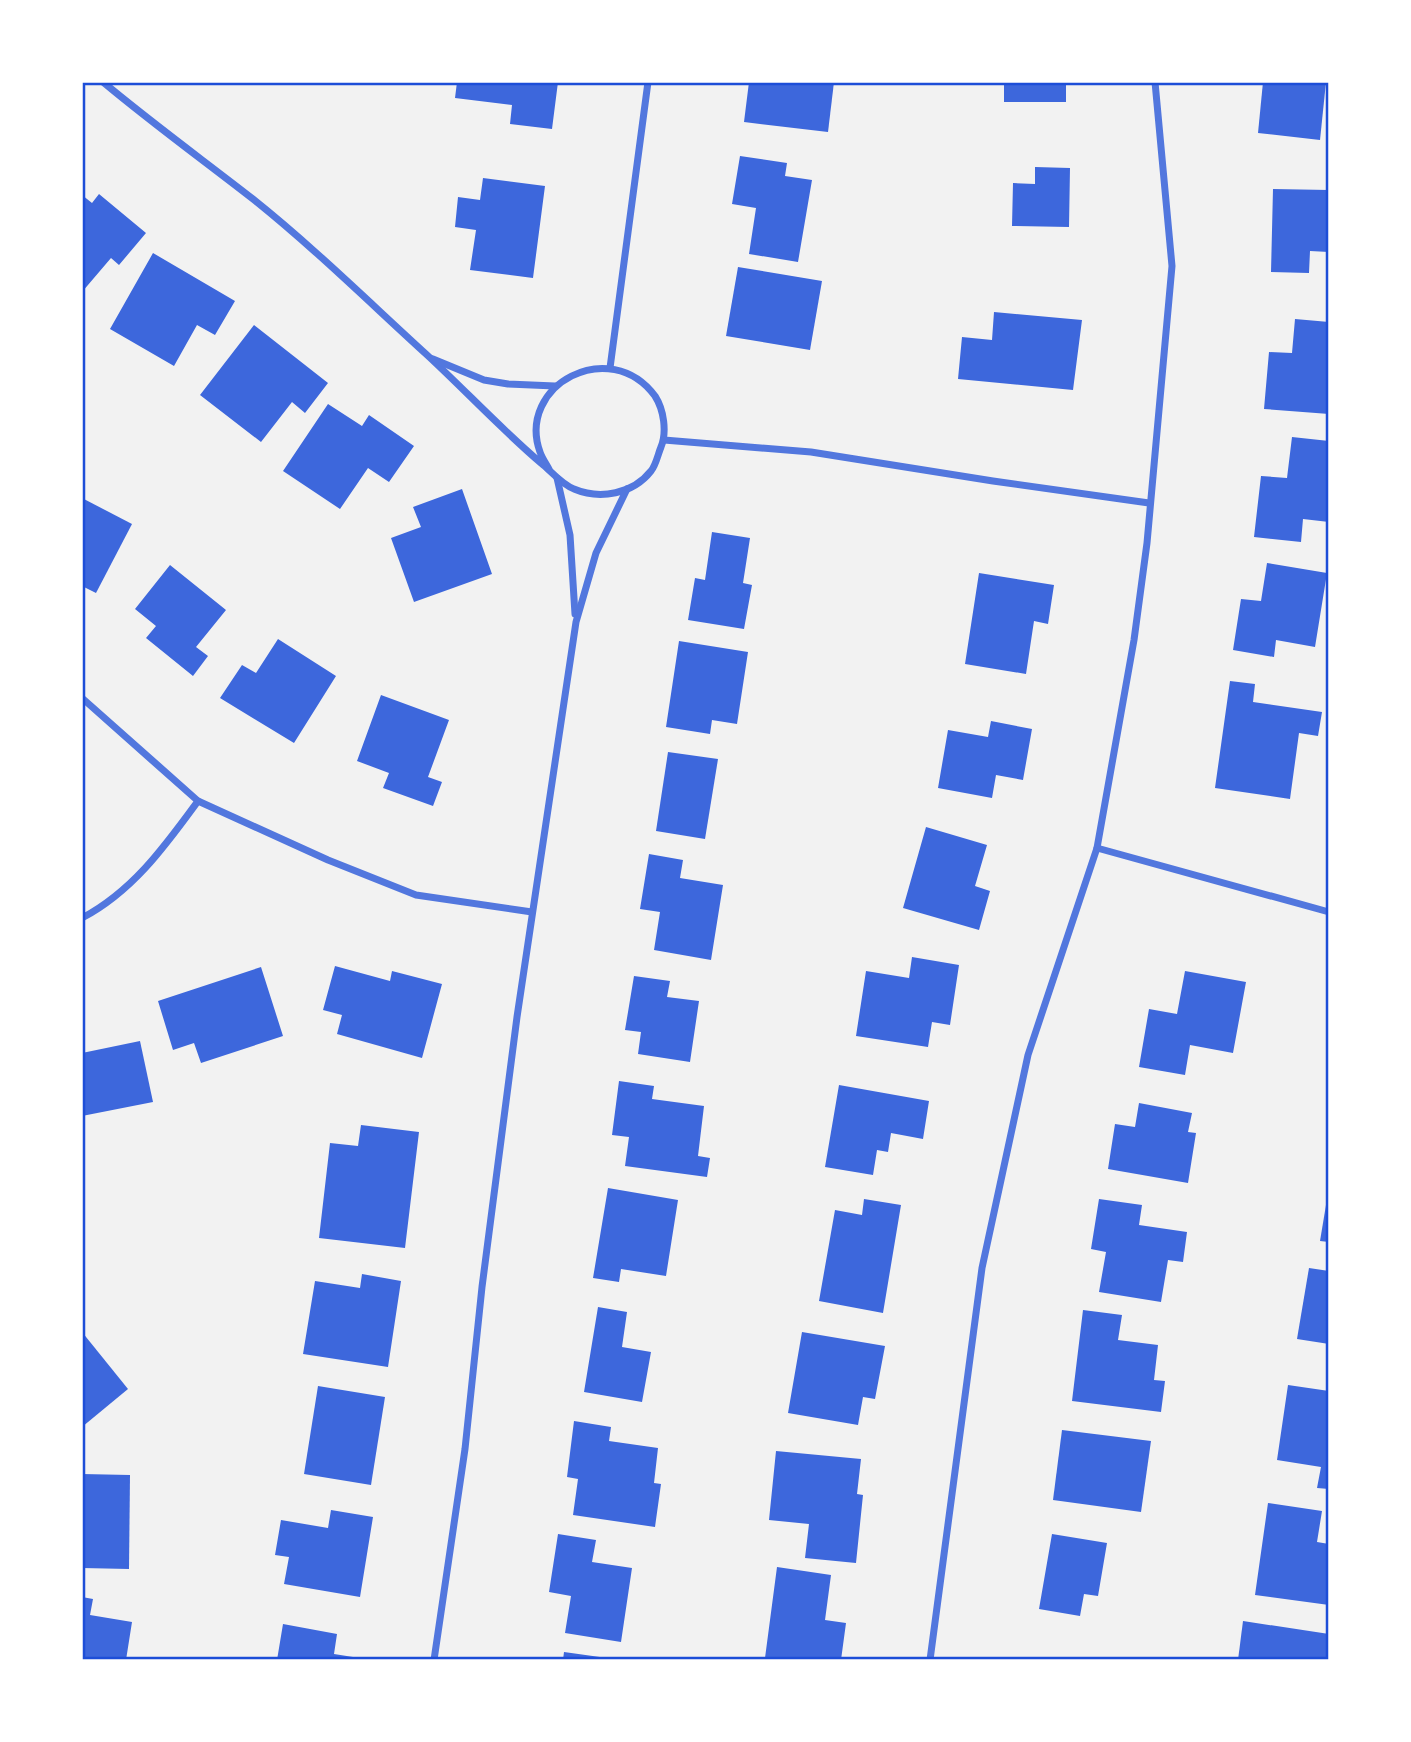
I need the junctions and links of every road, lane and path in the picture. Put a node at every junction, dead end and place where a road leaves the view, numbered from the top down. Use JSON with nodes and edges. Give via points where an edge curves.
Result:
{"nodes":[{"id":1,"x":103,"y":82,"type":"edge"},
{"id":2,"x":649,"y":82,"type":"edge"},
{"id":3,"x":1155,"y":82,"type":"edge"},
{"id":4,"x":429,"y":357,"type":"junction"},
{"id":5,"x":610,"y":368,"type":"junction"},
{"id":6,"x":555,"y":386,"type":"junction"},
{"id":7,"x":664,"y":440,"type":"junction"},
{"id":8,"x":553,"y":473,"type":"junction"},
{"id":9,"x":627,"y":489,"type":"junction"},
{"id":10,"x":1149,"y":503,"type":"junction"},
{"id":11,"x":576,"y":622,"type":"junction"},
{"id":12,"x":82,"y":698,"type":"edge"},
{"id":13,"x":198,"y":801,"type":"junction"},
{"id":14,"x":1097,"y":848,"type":"junction"},
{"id":15,"x":532,"y":912,"type":"junction"},
{"id":16,"x":1329,"y":912,"type":"edge"},
{"id":17,"x":82,"y":918,"type":"edge"},
{"id":18,"x":434,"y":1660,"type":"edge"},
{"id":19,"x":930,"y":1660,"type":"edge"}],
"edges":[{"from":1,"to":4,"type":"street","via":[[255,200]]},
{"from":2,"to":5,"type":"street"},
{"from":3,"to":10,"type":"street","via":[[1172,266]]},
{"from":4,"to":6,"type":"street","via":[[484,380]]},
{"from":4,"to":8,"type":"street"},
{"from":5,"to":6,"type":"street","via":[[577,371]]},
{"from":5,"to":7,"type":"street","via":[[636,377],[656,397]]},
{"from":6,"to":8,"type":"street","via":[[539,412],[537,437],[540,453]]},
{"from":7,"to":9,"type":"street","via":[[652,470]]},
{"from":7,"to":10,"type":"street","via":[[811,453]]},
{"from":8,"to":9,"type":"street","via":[[572,489],[595,495]]},
{"from":8,"to":11,"type":"street","via":[[570,535]]},
{"from":9,"to":11,"type":"street","via":[[596,553]]},
{"from":10,"to":14,"type":"street","via":[[1134,640]]},
{"from":11,"to":15,"type":"street"},
{"from":12,"to":13,"type":"street"},
{"from":13,"to":15,"type":"street","via":[[416,895]]},
{"from":13,"to":17,"type":"street","via":[[150,865]]},
{"from":14,"to":16,"type":"street"},
{"from":14,"to":19,"type":"street","via":[[1028,1055],[982,1268]]},
{"from":15,"to":18,"type":"street"}]}
